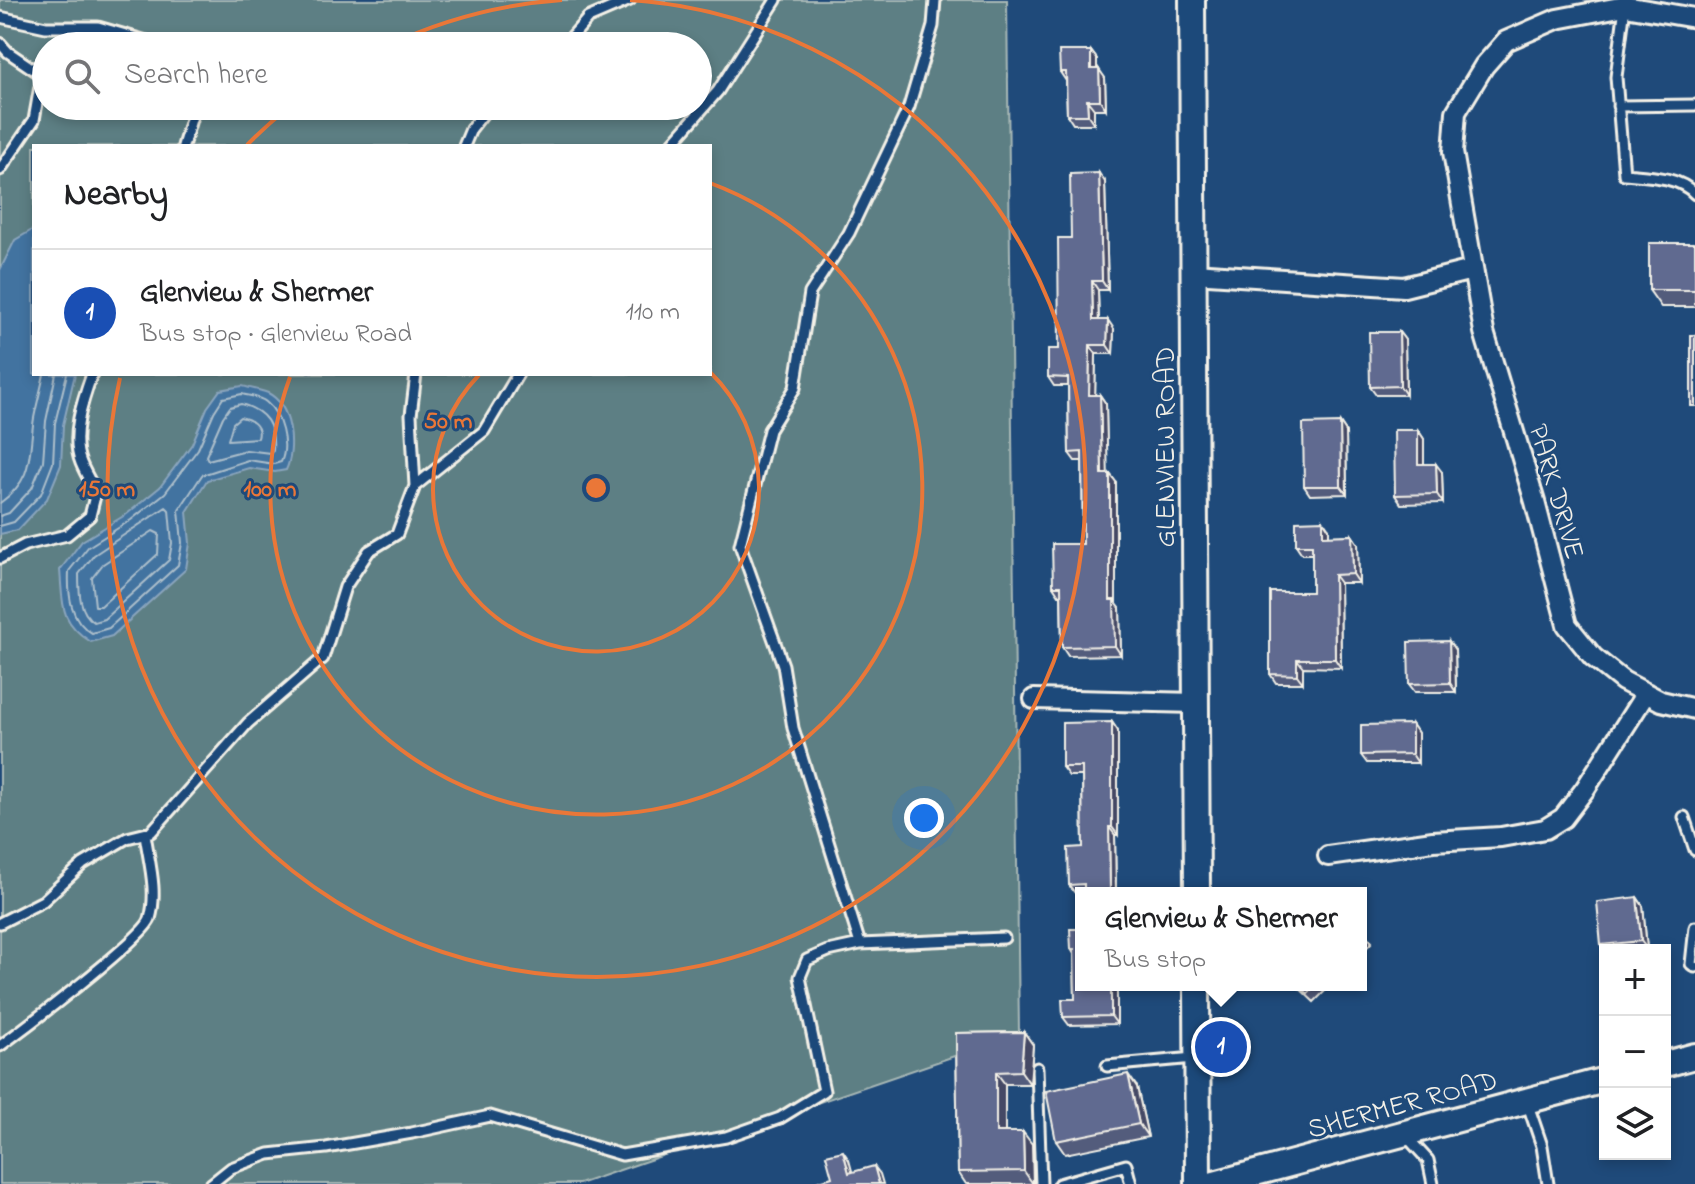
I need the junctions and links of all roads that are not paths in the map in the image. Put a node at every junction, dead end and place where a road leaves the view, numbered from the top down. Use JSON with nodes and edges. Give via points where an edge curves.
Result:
{"nodes":[{"id":1,"x":630,"y":0,"type":"edge"},
{"id":2,"x":776,"y":0,"type":"edge"},
{"id":3,"x":935,"y":0,"type":"edge"},
{"id":4,"x":1192,"y":0,"type":"edge"},
{"id":5,"x":1625,"y":6,"type":"junction"},
{"id":6,"x":0,"y":17,"type":"edge"},
{"id":7,"x":1695,"y":18,"type":"edge"},
{"id":8,"x":115,"y":32,"type":"edge"},
{"id":9,"x":576,"y":32,"type":"edge"},
{"id":10,"x":0,"y":43,"type":"edge"},
{"id":11,"x":32,"y":68,"type":"edge"},
{"id":12,"x":712,"y":98,"type":"edge"},
{"id":13,"x":1695,"y":105,"type":"edge"},
{"id":14,"x":1618,"y":106,"type":"junction"},
{"id":15,"x":34,"y":120,"type":"edge"},
{"id":16,"x":191,"y":120,"type":"edge"},
{"id":17,"x":478,"y":120,"type":"edge"},
{"id":18,"x":693,"y":120,"type":"edge"},
{"id":19,"x":184,"y":144,"type":"edge"},
{"id":20,"x":465,"y":144,"type":"edge"},
{"id":21,"x":672,"y":144,"type":"edge"},
{"id":22,"x":0,"y":170,"type":"edge"},
{"id":23,"x":1693,"y":190,"type":"edge"},
{"id":24,"x":1472,"y":270,"type":"junction"},
{"id":25,"x":1193,"y":273,"type":"junction"},
{"id":26,"x":91,"y":376,"type":"edge"},
{"id":27,"x":416,"y":376,"type":"edge"},
{"id":28,"x":517,"y":376,"type":"edge"},
{"id":29,"x":415,"y":486,"type":"junction"},
{"id":30,"x":0,"y":558,"type":"edge"},
{"id":31,"x":1646,"y":693,"type":"junction"},
{"id":32,"x":1034,"y":699,"type":"dead end"},
{"id":33,"x":1196,"y":703,"type":"junction"},
{"id":34,"x":1695,"y":709,"type":"edge"},
{"id":35,"x":1684,"y":817,"type":"dead end"},
{"id":36,"x":145,"y":834,"type":"junction"},
{"id":37,"x":1695,"y":850,"type":"edge"},
{"id":38,"x":1328,"y":856,"type":"dead end"},
{"id":39,"x":1197,"y":887,"type":"edge"},
{"id":40,"x":0,"y":923,"type":"edge"},
{"id":41,"x":1695,"y":927,"type":"edge"},
{"id":42,"x":1004,"y":938,"type":"dead end"},
{"id":43,"x":860,"y":944,"type":"junction"},
{"id":44,"x":1695,"y":967,"type":"edge"},
{"id":45,"x":1197,"y":991,"type":"edge"},
{"id":46,"x":0,"y":1046,"type":"edge"},
{"id":47,"x":1695,"y":1056,"type":"edge"},
{"id":48,"x":1198,"y":1057,"type":"junction"},
{"id":49,"x":1671,"y":1062,"type":"edge"},
{"id":50,"x":1107,"y":1066,"type":"dead end"},
{"id":51,"x":1037,"y":1068,"type":"dead end"},
{"id":52,"x":1599,"y":1082,"type":"edge"},
{"id":53,"x":1526,"y":1101,"type":"junction"},
{"id":54,"x":1403,"y":1134,"type":"junction"},
{"id":55,"x":1084,"y":1181,"type":"edge"},
{"id":56,"x":211,"y":1184,"type":"edge"},
{"id":57,"x":1041,"y":1184,"type":"edge"},
{"id":58,"x":1059,"y":1184,"type":"edge"},
{"id":59,"x":1131,"y":1184,"type":"edge"},
{"id":60,"x":1198,"y":1184,"type":"edge"},
{"id":61,"x":1214,"y":1184,"type":"edge"},
{"id":62,"x":1433,"y":1184,"type":"edge"},
{"id":63,"x":1548,"y":1184,"type":"edge"}],
"edges":[{"from":1,"to":9,"type":"lane","via":[[588,18]]},
{"from":2,"to":12,"type":"lane"},
{"from":3,"to":43,"type":"lane","via":[[933,26],[909,107],[849,233],[810,293],[795,388],[769,430],[740,545],[783,665],[793,728]]},
{"from":4,"to":25,"type":"main road","name":"GLENVIEW ROAD"},
{"from":5,"to":7,"type":"street","name":"PARK DRIVE"},
{"from":5,"to":14,"type":"lane","via":[[1616,77]]},
{"from":5,"to":24,"type":"street","name":"PARK DRIVE","via":[[1557,19],[1506,41],[1456,112],[1453,152]]},
{"from":6,"to":8,"type":"lane"},
{"from":10,"to":11,"type":"lane"},
{"from":13,"to":14,"type":"lane"},
{"from":14,"to":23,"type":"lane","via":[[1624,174],[1658,177]]},
{"from":15,"to":22,"type":"lane"},
{"from":16,"to":19,"type":"lane"},
{"from":17,"to":20,"type":"lane"},
{"from":18,"to":21,"type":"lane"},
{"from":24,"to":25,"type":"street","via":[[1404,287]]},
{"from":24,"to":31,"type":"street","name":"PARK DRIVE","via":[[1484,332],[1567,625],[1593,657]]},
{"from":25,"to":33,"type":"main road","name":"GLENVIEW ROAD"},
{"from":26,"to":30,"type":"lane","via":[[77,443],[79,461],[96,492],[90,516],[67,535],[25,545]]},
{"from":27,"to":29,"type":"lane","via":[[411,415]]},
{"from":28,"to":29,"type":"lane","via":[[484,431]]},
{"from":29,"to":36,"type":"lane","via":[[397,534],[369,551],[345,587],[323,658],[248,723]]},
{"from":31,"to":34,"type":"street","name":"PARK DRIVE"},
{"from":31,"to":38,"type":"street","via":[[1585,789],[1563,818],[1545,829]]},
{"from":32,"to":33,"type":"street"},
{"from":33,"to":39,"type":"main road","name":"GLENVIEW ROAD"},
{"from":35,"to":37,"type":"lane"},
{"from":36,"to":40,"type":"lane","via":[[127,838],[83,864],[43,901]]},
{"from":36,"to":46,"type":"lane","via":[[155,899],[148,924]]},
{"from":41,"to":44,"type":"lane"},
{"from":42,"to":43,"type":"lane"},
{"from":43,"to":56,"type":"lane","via":[[807,960],[800,977],[824,1091],[780,1118],[726,1137],[622,1155],[490,1116],[269,1154],[231,1168]]},
{"from":45,"to":48,"type":"main road"},
{"from":47,"to":49,"type":"main road"},
{"from":48,"to":50,"type":"lane"},
{"from":48,"to":60,"type":"main road"},
{"from":51,"to":57,"type":"lane"},
{"from":52,"to":53,"type":"main road","name":"SHERMER ROAD"},
{"from":53,"to":54,"type":"main road","name":"SHERMER ROAD"},
{"from":53,"to":63,"type":"lane"},
{"from":54,"to":61,"type":"main road","name":"SHERMER ROAD"},
{"from":54,"to":62,"type":"lane","via":[[1428,1160]]},
{"from":55,"to":58,"type":"lane"},
{"from":55,"to":59,"type":"lane","via":[[1126,1165]]}]}
